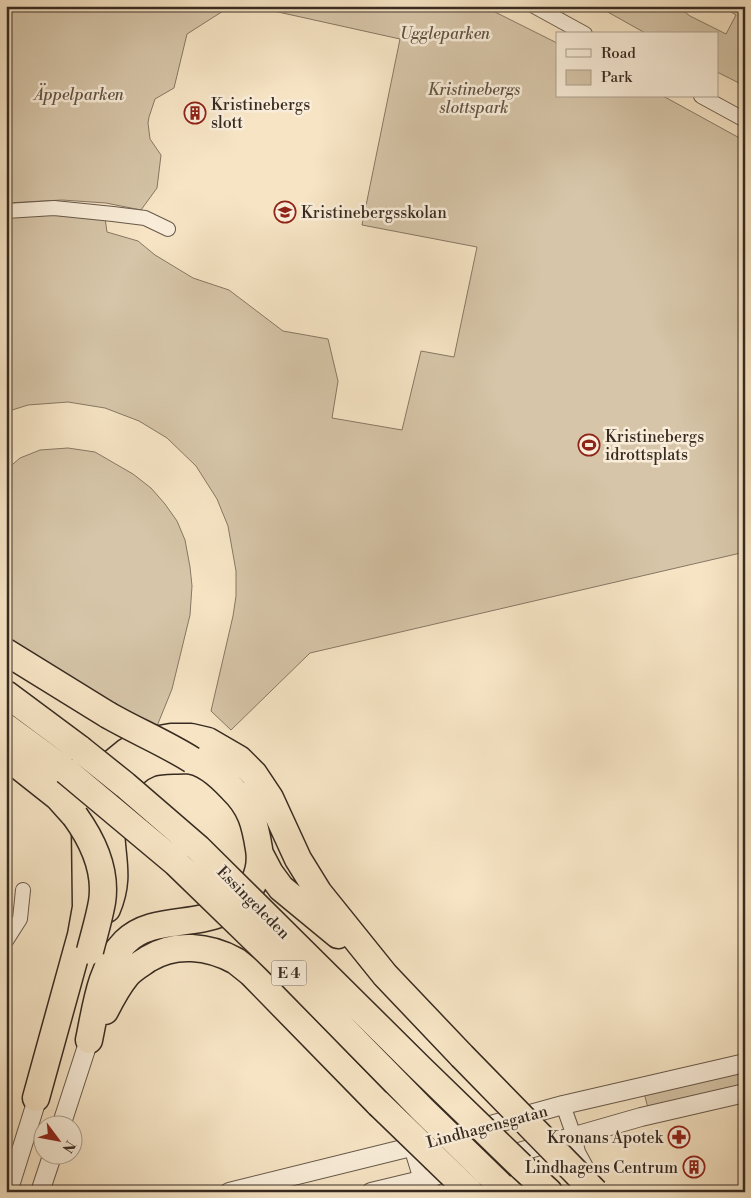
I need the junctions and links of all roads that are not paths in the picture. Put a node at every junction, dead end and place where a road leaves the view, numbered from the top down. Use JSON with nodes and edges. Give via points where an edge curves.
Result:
{"nodes":[{"id":1,"x":534,"y":6,"type":"edge"},
{"id":2,"x":581,"y":32,"type":"edge"},
{"id":3,"x":705,"y":98,"type":"edge"},
{"id":4,"x":745,"y":120,"type":"edge"},
{"id":5,"x":6,"y":211,"type":"edge"},
{"id":6,"x":168,"y":230,"type":"dead end"},
{"id":7,"x":6,"y":652,"type":"edge"},
{"id":8,"x":6,"y":694,"type":"edge"},
{"id":9,"x":6,"y":727,"type":"edge"},
{"id":10,"x":6,"y":756,"type":"edge"},
{"id":11,"x":192,"y":760,"type":"junction"},
{"id":12,"x":260,"y":854,"type":"junction"},
{"id":13,"x":23,"y":890,"type":"dead end"},
{"id":14,"x":6,"y":941,"type":"edge"},
{"id":15,"x":90,"y":951,"type":"junction"},
{"id":16,"x":127,"y":960,"type":"junction"},
{"id":17,"x":385,"y":975,"type":"junction"},
{"id":18,"x":61,"y":1035,"type":"joint"},
{"id":19,"x":89,"y":1040,"type":"joint"},
{"id":20,"x":745,"y":1063,"type":"edge"},
{"id":21,"x":745,"y":1093,"type":"edge"},
{"id":22,"x":36,"y":1098,"type":"junction"},
{"id":23,"x":563,"y":1105,"type":"junction"},
{"id":24,"x":64,"y":1116,"type":"edge"},
{"id":25,"x":574,"y":1136,"type":"junction"},
{"id":26,"x":411,"y":1147,"type":"junction"},
{"id":27,"x":49,"y":1166,"type":"edge"},
{"id":28,"x":421,"y":1180,"type":"junction"},
{"id":29,"x":8,"y":1192,"type":"edge"},
{"id":30,"x":40,"y":1192,"type":"edge"},
{"id":31,"x":229,"y":1192,"type":"edge"},
{"id":32,"x":371,"y":1192,"type":"edge"},
{"id":33,"x":435,"y":1192,"type":"edge"},
{"id":34,"x":470,"y":1192,"type":"edge"},
{"id":35,"x":507,"y":1192,"type":"edge"},
{"id":36,"x":549,"y":1192,"type":"edge"},
{"id":37,"x":595,"y":1192,"type":"edge"},
{"id":38,"x":599,"y":1192,"type":"edge"}],
"edges":[{"from":1,"to":2,"type":"street"},
{"from":3,"to":4,"type":"street"},
{"from":5,"to":6,"type":"street","via":[[54,208],[113,214],[145,218]]},
{"from":7,"to":11,"type":"highway","bridge":true,"via":[[108,715]]},
{"from":8,"to":36,"type":"highway","name":"Essingeleden","number":"E 4","bridge":true,"via":[[125,785],[198,848]]},
{"from":9,"to":35,"type":"highway","name":"Essingeleden","number":"E 4","bridge":true,"via":[[66,771],[183,870]]},
{"from":10,"to":15,"type":"highway","bridge":true,"via":[[58,797],[92,841],[99,860],[102,901]]},
{"from":11,"to":12,"type":"highway","via":[[209,769],[239,796],[250,812]]},
{"from":11,"to":15,"type":"highway","bridge":true,"via":[[152,763],[138,770],[118,796],[111,830],[114,886]]},
{"from":12,"to":16,"type":"highway","bridge":true,"via":[[252,886],[232,907],[216,916],[155,926],[136,933],[125,942]]},
{"from":12,"to":17,"type":"highway","via":[[281,888]]},
{"from":13,"to":14,"type":"street","via":[[20,919]]},
{"from":15,"to":18,"type":"highway"},
{"from":16,"to":19,"type":"highway","via":[[128,974]]},
{"from":16,"to":34,"type":"highway","bridge":true,"via":[[187,947],[204,949],[237,962]]},
{"from":17,"to":22,"type":"highway","via":[[319,893],[298,859],[270,798],[239,759],[208,741],[191,737],[143,742],[110,765],[89,801],[85,827],[86,908]]},
{"from":17,"to":37,"type":"highway","bridge":true},
{"from":18,"to":22,"type":"street"},
{"from":19,"to":24,"type":"street"},
{"from":20,"to":23,"type":"street","name":"Lindhagensgatan"},
{"from":21,"to":25,"type":"street","name":"Lindhagensgatan"},
{"from":22,"to":29,"type":"street"},
{"from":23,"to":25,"type":"street"},
{"from":23,"to":26,"type":"street","name":"Lindhagensgatan"},
{"from":25,"to":28,"type":"street","name":"Lindhagensgatan"},
{"from":25,"to":38,"type":"street","via":[[578,1152]]},
{"from":26,"to":28,"type":"street"},
{"from":26,"to":31,"type":"street","name":"Lindhagensgatan"},
{"from":27,"to":30,"type":"street"},
{"from":28,"to":32,"type":"street","name":"Lindhagensgatan"},
{"from":28,"to":33,"type":"street"}]}
